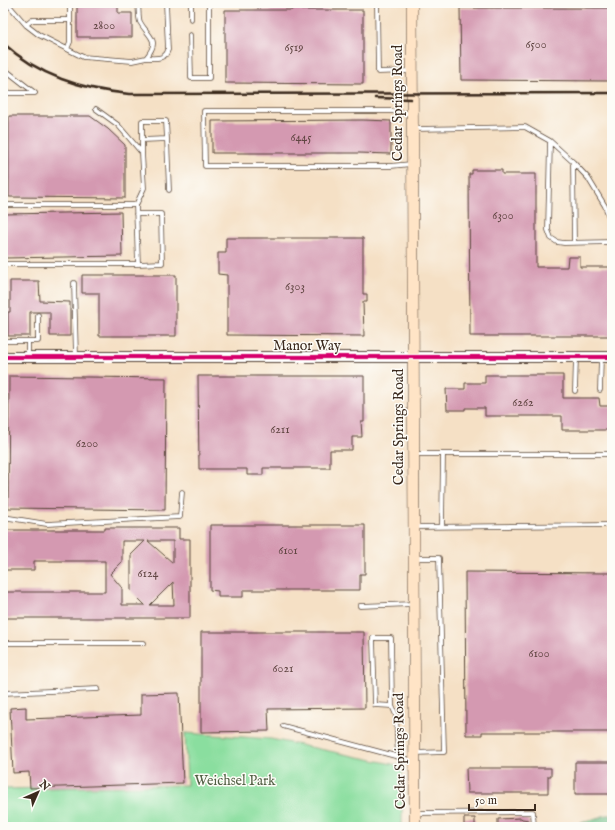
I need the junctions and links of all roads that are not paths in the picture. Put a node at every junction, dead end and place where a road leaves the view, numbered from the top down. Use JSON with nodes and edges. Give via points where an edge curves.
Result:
{"nodes":[{"id":1,"x":7,"y":3,"type":"edge"},
{"id":2,"x":70,"y":3,"type":"edge"},
{"id":3,"x":138,"y":3,"type":"edge"},
{"id":4,"x":166,"y":3,"type":"edge"},
{"id":5,"x":191,"y":3,"type":"edge"},
{"id":6,"x":209,"y":3,"type":"edge"},
{"id":7,"x":377,"y":3,"type":"edge"},
{"id":8,"x":412,"y":3,"type":"edge"},
{"id":9,"x":191,"y":18,"type":"dead end"},
{"id":10,"x":70,"y":20,"type":"junction"},
{"id":11,"x":26,"y":25,"type":"junction"},
{"id":12,"x":190,"y":35,"type":"dead end"},
{"id":13,"x":67,"y":49,"type":"junction"},
{"id":14,"x":146,"y":58,"type":"junction"},
{"id":15,"x":3,"y":68,"type":"edge"},
{"id":16,"x":413,"y":72,"type":"junction"},
{"id":17,"x":3,"y":93,"type":"edge"},
{"id":18,"x":96,"y":109,"type":"dead end"},
{"id":19,"x":413,"y":114,"type":"junction"},
{"id":20,"x":413,"y":129,"type":"junction"},
{"id":21,"x":167,"y":139,"type":"junction"},
{"id":22,"x":142,"y":140,"type":"junction"},
{"id":23,"x":550,"y":141,"type":"junction"},
{"id":24,"x":142,"y":153,"type":"junction"},
{"id":25,"x":573,"y":162,"type":"junction"},
{"id":26,"x":413,"y":164,"type":"junction"},
{"id":27,"x":169,"y":190,"type":"dead end"},
{"id":28,"x":3,"y":205,"type":"edge"},
{"id":29,"x":136,"y":205,"type":"junction"},
{"id":30,"x":136,"y":214,"type":"junction"},
{"id":31,"x":612,"y":225,"type":"edge"},
{"id":32,"x":612,"y":242,"type":"edge"},
{"id":33,"x":574,"y":243,"type":"junction"},
{"id":34,"x":3,"y":264,"type":"edge"},
{"id":35,"x":138,"y":264,"type":"junction"},
{"id":36,"x":74,"y":283,"type":"dead end"},
{"id":37,"x":38,"y":315,"type":"dead end"},
{"id":38,"x":3,"y":341,"type":"edge"},
{"id":39,"x":28,"y":341,"type":"junction"},
{"id":40,"x":3,"y":357,"type":"edge"},
{"id":41,"x":76,"y":357,"type":"junction"},
{"id":42,"x":414,"y":357,"type":"junction"},
{"id":43,"x":576,"y":357,"type":"junction"},
{"id":44,"x":601,"y":357,"type":"junction"},
{"id":45,"x":612,"y":357,"type":"edge"},
{"id":46,"x":28,"y":358,"type":"junction"},
{"id":47,"x":600,"y":390,"type":"dead end"},
{"id":48,"x":575,"y":391,"type":"dead end"},
{"id":49,"x":414,"y":454,"type":"junction"},
{"id":50,"x":443,"y":454,"type":"junction"},
{"id":51,"x":612,"y":454,"type":"edge"},
{"id":52,"x":182,"y":492,"type":"dead end"},
{"id":53,"x":3,"y":517,"type":"edge"},
{"id":54,"x":612,"y":525,"type":"edge"},
{"id":55,"x":414,"y":526,"type":"junction"},
{"id":56,"x":442,"y":526,"type":"junction"},
{"id":57,"x":414,"y":558,"type":"junction"},
{"id":58,"x":414,"y":604,"type":"junction"},
{"id":59,"x":360,"y":606,"type":"dead end"},
{"id":60,"x":3,"y":643,"type":"edge"},
{"id":61,"x":144,"y":643,"type":"dead end"},
{"id":62,"x":98,"y":689,"type":"dead end"},
{"id":63,"x":3,"y":693,"type":"edge"},
{"id":64,"x":392,"y":706,"type":"junction"},
{"id":65,"x":283,"y":726,"type":"dead end"},
{"id":66,"x":398,"y":757,"type":"junction"},
{"id":67,"x":415,"y":757,"type":"junction"},
{"id":68,"x":415,"y":813,"type":"junction"},
{"id":69,"x":415,"y":827,"type":"edge"},
{"id":70,"x":534,"y":827,"type":"edge"}],
"edges":[{"from":1,"to":11,"type":"lane"},
{"from":2,"to":10,"type":"lane"},
{"from":3,"to":14,"type":"lane","via":[[139,21],[151,36],[153,43],[152,50]]},
{"from":4,"to":14,"type":"lane","via":[[166,56]]},
{"from":5,"to":9,"type":"lane"},
{"from":6,"to":12,"type":"lane","via":[[209,78],[191,78]]},
{"from":7,"to":16,"type":"lane","via":[[378,72]]},
{"from":8,"to":16,"type":"main road","name":"Cedar Springs Road"},
{"from":10,"to":11,"type":"lane","via":[[32,20]]},
{"from":10,"to":13,"type":"lane","via":[[70,42]]},
{"from":11,"to":13,"type":"lane","via":[[39,35]]},
{"from":13,"to":14,"type":"lane","via":[[83,57],[132,61]]},
{"from":15,"to":17,"type":"lane","via":[[35,93]]},
{"from":16,"to":19,"type":"main road","name":"Cedar Springs Road"},
{"from":18,"to":24,"type":"lane","via":[[118,125]]},
{"from":19,"to":20,"type":"main road","name":"Cedar Springs Road"},
{"from":19,"to":26,"type":"lane","via":[[391,111],[204,111],[205,166]]},
{"from":20,"to":23,"type":"lane","via":[[524,127]]},
{"from":20,"to":26,"type":"main road","name":"Cedar Springs Road"},
{"from":21,"to":22,"type":"lane"},
{"from":21,"to":22,"type":"lane","via":[[166,121],[142,121]]},
{"from":21,"to":27,"type":"lane"},
{"from":22,"to":24,"type":"lane"},
{"from":23,"to":25,"type":"lane"},
{"from":23,"to":33,"type":"lane","via":[[548,230],[551,238],[557,242]]},
{"from":24,"to":29,"type":"lane","via":[[144,188]]},
{"from":25,"to":31,"type":"lane","via":[[588,178],[605,206]]},
{"from":25,"to":33,"type":"lane"},
{"from":26,"to":42,"type":"main road","name":"Cedar Springs Road"},
{"from":28,"to":29,"type":"lane"},
{"from":29,"to":30,"type":"lane"},
{"from":30,"to":35,"type":"lane"},
{"from":30,"to":35,"type":"lane","via":[[161,214],[162,263]]},
{"from":32,"to":33,"type":"lane"},
{"from":34,"to":35,"type":"lane"},
{"from":36,"to":41,"type":"lane"},
{"from":37,"to":39,"type":"lane","via":[[38,341]]},
{"from":38,"to":39,"type":"lane"},
{"from":39,"to":46,"type":"lane"},
{"from":40,"to":46,"type":"street","name":"Manor Way"},
{"from":41,"to":42,"type":"street","name":"Manor Way"},
{"from":41,"to":46,"type":"street","name":"Manor Way"},
{"from":42,"to":43,"type":"street","name":"Manor Way"},
{"from":42,"to":49,"type":"main road","name":"Cedar Springs Road"},
{"from":43,"to":44,"type":"street","name":"Manor Way"},
{"from":43,"to":48,"type":"lane"},
{"from":44,"to":45,"type":"street","name":"Manor Way"},
{"from":44,"to":47,"type":"lane"},
{"from":49,"to":50,"type":"lane"},
{"from":49,"to":55,"type":"main road","name":"Cedar Springs Road"},
{"from":50,"to":51,"type":"lane"},
{"from":50,"to":56,"type":"lane"},
{"from":52,"to":53,"type":"lane","via":[[180,517],[47,524]]},
{"from":54,"to":56,"type":"lane"},
{"from":55,"to":56,"type":"lane"},
{"from":55,"to":57,"type":"main road","name":"Cedar Springs Road"},
{"from":57,"to":58,"type":"main road","name":"Cedar Springs Road"},
{"from":57,"to":67,"type":"lane","via":[[439,558],[444,752]]},
{"from":58,"to":59,"type":"lane"},
{"from":58,"to":67,"type":"main road","name":"Cedar Springs Road"},
{"from":60,"to":61,"type":"lane"},
{"from":62,"to":63,"type":"lane"},
{"from":64,"to":64,"type":"lane","via":[[391,638],[373,638],[375,705]]},
{"from":64,"to":66,"type":"lane","via":[[396,715]]},
{"from":65,"to":66,"type":"lane"},
{"from":66,"to":67,"type":"lane"},
{"from":67,"to":68,"type":"main road","name":"Cedar Springs Road"},
{"from":68,"to":69,"type":"main road","name":"Cedar Springs Road"},
{"from":68,"to":70,"type":"lane","via":[[533,812]]}]}
